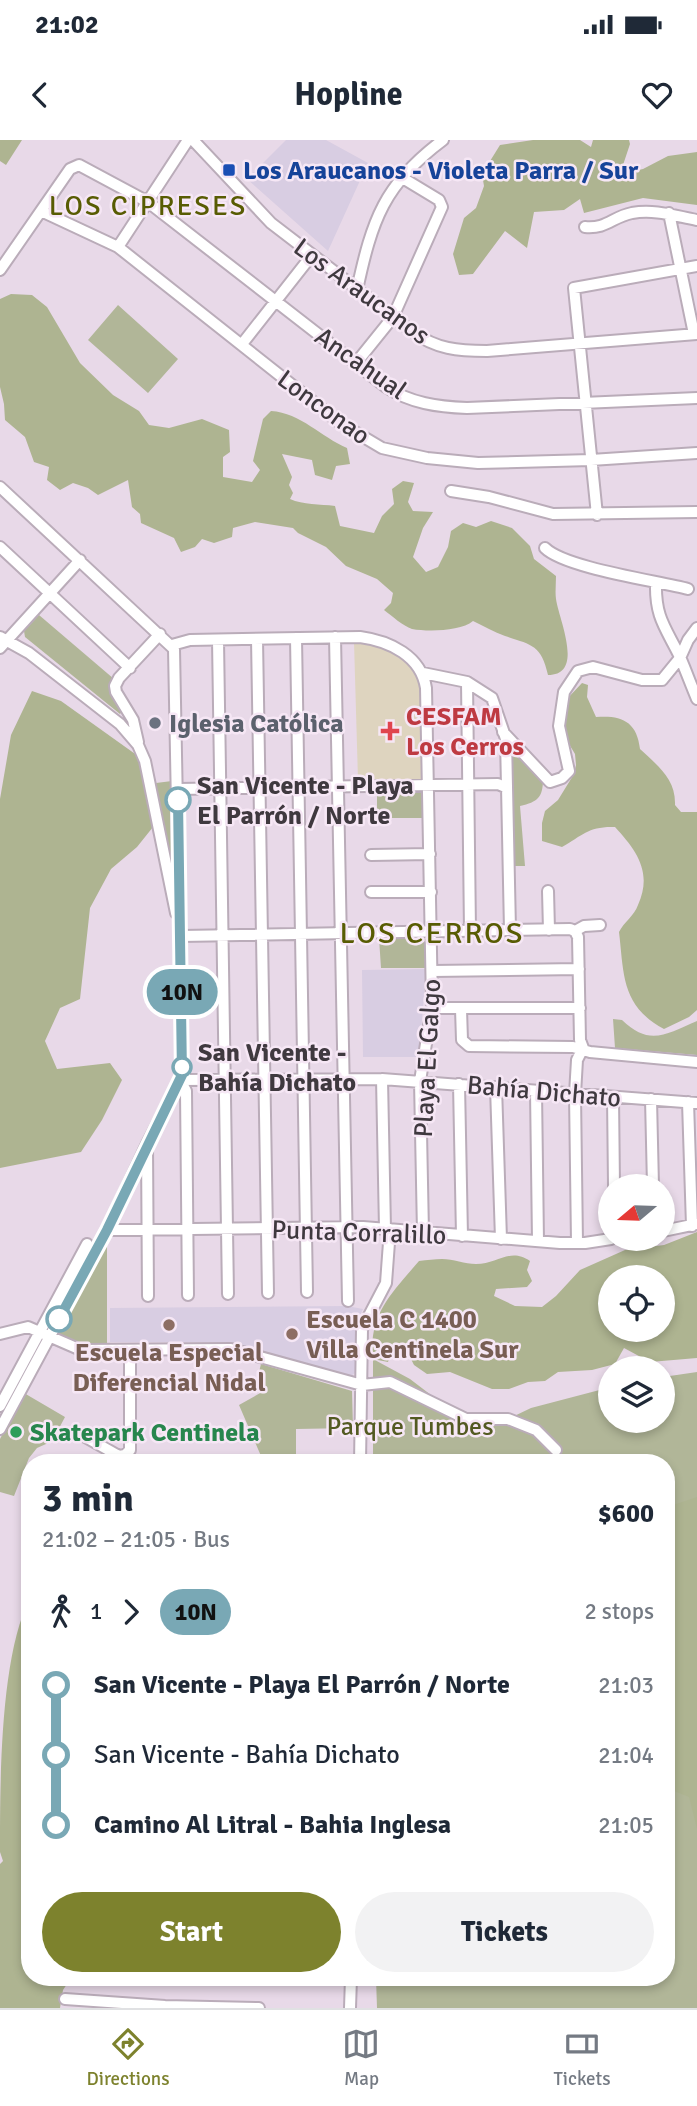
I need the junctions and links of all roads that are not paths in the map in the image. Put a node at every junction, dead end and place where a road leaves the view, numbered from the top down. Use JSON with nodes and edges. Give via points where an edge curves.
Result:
{"nodes":[{"id":1,"x":190,"y":140,"type":"edge"},
{"id":2,"x":443,"y":140,"type":"edge"},
{"id":3,"x":401,"y":177,"type":"junction"},
{"id":4,"x":148,"y":202,"type":"junction"},
{"id":5,"x":41,"y":211,"type":"junction"},
{"id":6,"x":669,"y":213,"type":"junction"},
{"id":7,"x":697,"y":220,"type":"edge"},
{"id":8,"x":585,"y":227,"type":"dead end"},
{"id":9,"x":118,"y":247,"type":"junction"},
{"id":10,"x":312,"y":256,"type":"junction"},
{"id":11,"x":697,"y":266,"type":"edge"},
{"id":12,"x":680,"y":269,"type":"junction"},
{"id":13,"x":0,"y":270,"type":"edge"},
{"id":14,"x":357,"y":290,"type":"junction"},
{"id":15,"x":275,"y":301,"type":"junction"},
{"id":16,"x":393,"y":317,"type":"junction"},
{"id":17,"x":695,"y":334,"type":"edge"},
{"id":18,"x":243,"y":344,"type":"junction"},
{"id":19,"x":579,"y":344,"type":"junction"},
{"id":20,"x":356,"y":363,"type":"junction"},
{"id":21,"x":697,"y":398,"type":"edge"},
{"id":22,"x":585,"y":403,"type":"junction"},
{"id":23,"x":697,"y":453,"type":"edge"},
{"id":24,"x":591,"y":460,"type":"junction"},
{"id":25,"x":0,"y":487,"type":"edge"},
{"id":26,"x":451,"y":491,"type":"dead end"},
{"id":27,"x":697,"y":512,"type":"edge"},
{"id":28,"x":597,"y":514,"type":"junction"},
{"id":29,"x":0,"y":547,"type":"edge"},
{"id":30,"x":545,"y":548,"type":"dead end"},
{"id":31,"x":80,"y":560,"type":"junction"},
{"id":32,"x":656,"y":583,"type":"junction"},
{"id":33,"x":688,"y":589,"type":"dead end"},
{"id":34,"x":49,"y":593,"type":"junction"},
{"id":35,"x":697,"y":628,"type":"edge"},
{"id":36,"x":160,"y":634,"type":"junction"},
{"id":37,"x":335,"y":637,"type":"junction"},
{"id":38,"x":296,"y":638,"type":"junction"},
{"id":39,"x":257,"y":639,"type":"junction"},
{"id":40,"x":218,"y":640,"type":"junction"},
{"id":41,"x":2,"y":641,"type":"edge"},
{"id":42,"x":172,"y":645,"type":"junction"},
{"id":43,"x":680,"y":658,"type":"junction"},
{"id":44,"x":130,"y":668,"type":"junction"},
{"id":45,"x":423,"y":673,"type":"junction"},
{"id":46,"x":467,"y":682,"type":"junction"},
{"id":47,"x":697,"y":699,"type":"edge"},
{"id":48,"x":503,"y":732,"type":"junction"},
{"id":49,"x":138,"y":745,"type":"junction"},
{"id":50,"x":430,"y":785,"type":"junction"},
{"id":51,"x":468,"y":785,"type":"junction"},
{"id":52,"x":338,"y":786,"type":"junction"},
{"id":53,"x":299,"y":787,"type":"junction"},
{"id":54,"x":505,"y":787,"type":"junction"},
{"id":55,"x":220,"y":788,"type":"junction"},
{"id":56,"x":260,"y":788,"type":"junction"},
{"id":57,"x":178,"y":789,"type":"junction"},
{"id":58,"x":430,"y":854,"type":"junction"},
{"id":59,"x":371,"y":855,"type":"dead end"},
{"id":60,"x":548,"y":891,"type":"dead end"},
{"id":61,"x":371,"y":892,"type":"dead end"},
{"id":62,"x":431,"y":892,"type":"junction"},
{"id":63,"x":600,"y":925,"type":"dead end"},
{"id":64,"x":510,"y":930,"type":"junction"},
{"id":65,"x":549,"y":930,"type":"junction"},
{"id":66,"x":470,"y":931,"type":"junction"},
{"id":67,"x":575,"y":931,"type":"junction"},
{"id":68,"x":432,"y":932,"type":"junction"},
{"id":69,"x":341,"y":933,"type":"junction"},
{"id":70,"x":262,"y":934,"type":"junction"},
{"id":71,"x":301,"y":934,"type":"junction"},
{"id":72,"x":223,"y":935,"type":"junction"},
{"id":73,"x":181,"y":936,"type":"junction"},
{"id":74,"x":579,"y":969,"type":"junction"},
{"id":75,"x":432,"y":971,"type":"junction"},
{"id":76,"x":580,"y":1008,"type":"junction"},
{"id":77,"x":434,"y":1009,"type":"junction"},
{"id":78,"x":461,"y":1009,"type":"junction"},
{"id":79,"x":583,"y":1048,"type":"junction"},
{"id":80,"x":697,"y":1062,"type":"edge"},
{"id":81,"x":344,"y":1079,"type":"junction"},
{"id":82,"x":382,"y":1079,"type":"junction"},
{"id":83,"x":180,"y":1080,"type":"junction"},
{"id":84,"x":264,"y":1080,"type":"junction"},
{"id":85,"x":304,"y":1080,"type":"junction"},
{"id":86,"x":225,"y":1081,"type":"junction"},
{"id":87,"x":420,"y":1081,"type":"junction"},
{"id":88,"x":459,"y":1084,"type":"junction"},
{"id":89,"x":496,"y":1087,"type":"junction"},
{"id":90,"x":536,"y":1091,"type":"junction"},
{"id":91,"x":575,"y":1094,"type":"junction"},
{"id":92,"x":613,"y":1097,"type":"junction"},
{"id":93,"x":651,"y":1099,"type":"junction"},
{"id":94,"x":693,"y":1102,"type":"edge"},
{"id":95,"x":147,"y":1144,"type":"junction"},
{"id":96,"x":614,"y":1174,"type":"edge"},
{"id":97,"x":653,"y":1174,"type":"edge"},
{"id":98,"x":695,"y":1225,"type":"edge"},
{"id":99,"x":347,"y":1227,"type":"junction"},
{"id":100,"x":227,"y":1228,"type":"junction"},
{"id":101,"x":267,"y":1228,"type":"junction"},
{"id":102,"x":306,"y":1228,"type":"junction"},
{"id":103,"x":148,"y":1229,"type":"junction"},
{"id":104,"x":188,"y":1229,"type":"junction"},
{"id":105,"x":388,"y":1229,"type":"junction"},
{"id":106,"x":676,"y":1229,"type":"edge"},
{"id":107,"x":107,"y":1230,"type":"junction"},
{"id":108,"x":423,"y":1233,"type":"junction"},
{"id":109,"x":462,"y":1236,"type":"junction"},
{"id":110,"x":501,"y":1239,"type":"junction"},
{"id":111,"x":538,"y":1241,"type":"junction"},
{"id":112,"x":598,"y":1241,"type":"edge"},
{"id":113,"x":577,"y":1243,"type":"junction"},
{"id":114,"x":87,"y":1244,"type":"dead end"},
{"id":115,"x":307,"y":1292,"type":"dead end"},
{"id":116,"x":268,"y":1293,"type":"dead end"},
{"id":117,"x":228,"y":1294,"type":"dead end"},
{"id":118,"x":188,"y":1295,"type":"dead end"},
{"id":119,"x":148,"y":1296,"type":"dead end"},
{"id":120,"x":348,"y":1301,"type":"dead end"},
{"id":121,"x":0,"y":1334,"type":"edge"},
{"id":122,"x":45,"y":1334,"type":"junction"},
{"id":123,"x":130,"y":1350,"type":"junction"},
{"id":124,"x":362,"y":1385,"type":"junction"},
{"id":125,"x":0,"y":1406,"type":"edge"},
{"id":126,"x":0,"y":1429,"type":"edge"},
{"id":127,"x":80,"y":1434,"type":"dead end"},
{"id":128,"x":556,"y":1450,"type":"dead end"},
{"id":129,"x":117,"y":1454,"type":"edge"},
{"id":130,"x":126,"y":1454,"type":"edge"},
{"id":131,"x":360,"y":1454,"type":"edge"},
{"id":132,"x":351,"y":1986,"type":"edge"},
{"id":133,"x":65,"y":2000,"type":"dead end"},
{"id":134,"x":165,"y":2007,"type":"edge"},
{"id":135,"x":259,"y":2008,"type":"edge"},
{"id":136,"x":350,"y":2008,"type":"edge"}],
"edges":[{"from":1,"to":4,"type":"street"},
{"from":1,"to":10,"type":"street","name":"Los Araucanos","via":[[271,223]]},
{"from":2,"to":3,"type":"street"},
{"from":3,"to":14,"type":"street","via":[[374,223]]},
{"from":3,"to":16,"type":"street","via":[[442,203],[442,209]]},
{"from":4,"to":5,"type":"street","name":"Ancahual","via":[[76,165]]},
{"from":4,"to":9,"type":"street"},
{"from":4,"to":15,"type":"street","name":"Ancahual"},
{"from":5,"to":9,"type":"street","name":"Lonconao"},
{"from":5,"to":13,"type":"street"},
{"from":6,"to":7,"type":"street"},
{"from":6,"to":8,"type":"street","via":[[634,213],[602,227]]},
{"from":6,"to":12,"type":"street"},
{"from":9,"to":18,"type":"street","name":"Lonconao"},
{"from":10,"to":14,"type":"street","name":"Los Araucanos"},
{"from":10,"to":15,"type":"street"},
{"from":11,"to":12,"type":"street"},
{"from":12,"to":17,"type":"street"},
{"from":12,"to":19,"type":"street","via":[[574,288]]},
{"from":14,"to":16,"type":"street","name":"Los Araucanos"},
{"from":15,"to":18,"type":"street"},
{"from":15,"to":20,"type":"street","name":"Ancahual"},
{"from":16,"to":19,"type":"street","name":"Los Araucanos","via":[[427,341],[455,350]]},
{"from":16,"to":20,"type":"street"},
{"from":17,"to":19,"type":"street","name":"Los Araucanos"},
{"from":18,"to":24,"type":"street","name":"Lonconao","via":[[340,423],[382,448],[460,462]]},
{"from":19,"to":22,"type":"street"},
{"from":20,"to":22,"type":"street","name":"Ancahual","via":[[393,392],[432,405]]},
{"from":21,"to":22,"type":"street","name":"Ancahual"},
{"from":22,"to":24,"type":"street"},
{"from":23,"to":24,"type":"street","name":"Lonconao"},
{"from":24,"to":28,"type":"street"},
{"from":25,"to":31,"type":"street"},
{"from":26,"to":28,"type":"street","via":[[545,513]]},
{"from":27,"to":28,"type":"street"},
{"from":29,"to":34,"type":"street"},
{"from":30,"to":32,"type":"street","via":[[556,556]]},
{"from":31,"to":34,"type":"street"},
{"from":31,"to":36,"type":"street"},
{"from":32,"to":33,"type":"street"},
{"from":32,"to":43,"type":"street","via":[[657,612]]},
{"from":34,"to":41,"type":"street"},
{"from":34,"to":44,"type":"street"},
{"from":35,"to":43,"type":"street"},
{"from":36,"to":42,"type":"street"},
{"from":36,"to":44,"type":"street"},
{"from":37,"to":38,"type":"street"},
{"from":37,"to":45,"type":"street","via":[[383,643],[408,656]]},
{"from":37,"to":52,"type":"street"},
{"from":38,"to":39,"type":"street"},
{"from":38,"to":53,"type":"street"},
{"from":39,"to":40,"type":"street"},
{"from":39,"to":56,"type":"street"},
{"from":40,"to":42,"type":"street"},
{"from":40,"to":55,"type":"street"},
{"from":41,"to":49,"type":"street","via":[[29,653],[120,724]]},
{"from":42,"to":57,"type":"street"},
{"from":43,"to":47,"type":"street"},
{"from":43,"to":48,"type":"street","via":[[662,680],[642,680],[593,667],[578,671],[562,703],[559,726],[569,771],[562,778],[550,782]]},
{"from":44,"to":49,"type":"street","via":[[115,688],[135,725]]},
{"from":45,"to":46,"type":"street"},
{"from":45,"to":50,"type":"street","name":"Playa El Galgo"},
{"from":46,"to":48,"type":"street","via":[[492,698]]},
{"from":46,"to":51,"type":"street"},
{"from":48,"to":54,"type":"street","via":[[508,746]]},
{"from":49,"to":73,"type":"street","via":[[147,768]]},
{"from":50,"to":51,"type":"street"},
{"from":50,"to":52,"type":"street"},
{"from":50,"to":58,"type":"street","name":"Playa El Galgo"},
{"from":51,"to":54,"type":"street"},
{"from":51,"to":66,"type":"street"},
{"from":52,"to":53,"type":"street"},
{"from":52,"to":69,"type":"street"},
{"from":53,"to":56,"type":"street"},
{"from":53,"to":71,"type":"street"},
{"from":54,"to":64,"type":"street"},
{"from":55,"to":56,"type":"street"},
{"from":55,"to":57,"type":"street"},
{"from":55,"to":72,"type":"street"},
{"from":56,"to":70,"type":"street"},
{"from":57,"to":73,"type":"street"},
{"from":58,"to":59,"type":"street"},
{"from":58,"to":62,"type":"street","name":"Playa El Galgo"},
{"from":60,"to":65,"type":"street"},
{"from":61,"to":62,"type":"street"},
{"from":62,"to":68,"type":"street","name":"Playa El Galgo"},
{"from":63,"to":67,"type":"street"},
{"from":64,"to":65,"type":"street"},
{"from":64,"to":66,"type":"street"},
{"from":65,"to":67,"type":"street"},
{"from":66,"to":68,"type":"street"},
{"from":67,"to":74,"type":"street"},
{"from":68,"to":69,"type":"street"},
{"from":68,"to":75,"type":"street","name":"Playa El Galgo"},
{"from":69,"to":71,"type":"street"},
{"from":69,"to":81,"type":"street"},
{"from":70,"to":71,"type":"street"},
{"from":70,"to":72,"type":"street"},
{"from":70,"to":84,"type":"street"},
{"from":71,"to":85,"type":"street"},
{"from":72,"to":73,"type":"street"},
{"from":72,"to":86,"type":"street"},
{"from":73,"to":83,"type":"street"},
{"from":74,"to":75,"type":"street"},
{"from":74,"to":76,"type":"street"},
{"from":75,"to":77,"type":"street","name":"Playa El Galgo"},
{"from":76,"to":78,"type":"street"},
{"from":76,"to":79,"type":"street"},
{"from":77,"to":78,"type":"street"},
{"from":77,"to":87,"type":"street","name":"Playa El Galgo"},
{"from":78,"to":79,"type":"street","via":[[462,1040],[469,1046]]},
{"from":79,"to":80,"type":"street"},
{"from":79,"to":91,"type":"street","via":[[577,1060]]},
{"from":81,"to":82,"type":"street","name":"Bahía Dichato"},
{"from":81,"to":85,"type":"street","name":"Bahía Dichato"},
{"from":81,"to":99,"type":"street"},
{"from":82,"to":87,"type":"street","name":"Bahía Dichato"},
{"from":82,"to":105,"type":"street"},
{"from":83,"to":86,"type":"street","name":"Bahía Dichato"},
{"from":83,"to":95,"type":"street"},
{"from":83,"to":104,"type":"street","via":[[186,1091]]},
{"from":84,"to":85,"type":"street","name":"Bahía Dichato"},
{"from":84,"to":86,"type":"street","name":"Bahía Dichato"},
{"from":84,"to":101,"type":"street"},
{"from":85,"to":102,"type":"street"},
{"from":86,"to":100,"type":"street"},
{"from":87,"to":88,"type":"street","name":"Bahía Dichato"},
{"from":87,"to":108,"type":"street","name":"Playa El Galgo"},
{"from":88,"to":89,"type":"street","name":"Bahía Dichato"},
{"from":88,"to":109,"type":"street"},
{"from":89,"to":90,"type":"street","name":"Bahía Dichato"},
{"from":89,"to":110,"type":"street"},
{"from":90,"to":91,"type":"street","name":"Bahía Dichato"},
{"from":90,"to":111,"type":"street"},
{"from":91,"to":92,"type":"street","name":"Bahía Dichato"},
{"from":91,"to":113,"type":"street"},
{"from":92,"to":93,"type":"street","name":"Bahía Dichato"},
{"from":92,"to":96,"type":"street"},
{"from":93,"to":94,"type":"street","name":"Bahía Dichato"},
{"from":93,"to":97,"type":"street"},
{"from":94,"to":98,"type":"street"},
{"from":95,"to":103,"type":"street"},
{"from":95,"to":107,"type":"street"},
{"from":98,"to":106,"type":"street"},
{"from":99,"to":102,"type":"street","name":"Punta Corralillo"},
{"from":99,"to":105,"type":"street","name":"Punta Corralillo"},
{"from":99,"to":120,"type":"street"},
{"from":100,"to":101,"type":"street","name":"Punta Corralillo"},
{"from":100,"to":104,"type":"street","name":"Punta Corralillo"},
{"from":100,"to":117,"type":"street"},
{"from":101,"to":102,"type":"street","name":"Punta Corralillo"},
{"from":101,"to":116,"type":"street"},
{"from":102,"to":115,"type":"street"},
{"from":103,"to":104,"type":"street","name":"Punta Corralillo"},
{"from":103,"to":107,"type":"street","name":"Punta Corralillo"},
{"from":103,"to":119,"type":"street"},
{"from":104,"to":118,"type":"street"},
{"from":105,"to":108,"type":"street","name":"Punta Corralillo"},
{"from":105,"to":124,"type":"street","via":[[386,1283],[362,1329]]},
{"from":107,"to":122,"type":"street"},
{"from":108,"to":109,"type":"street","name":"Punta Corralillo"},
{"from":109,"to":110,"type":"street","name":"Punta Corralillo"},
{"from":110,"to":111,"type":"street","name":"Punta Corralillo"},
{"from":111,"to":113,"type":"street","name":"Punta Corralillo"},
{"from":112,"to":113,"type":"street","name":"Punta Corralillo"},
{"from":114,"to":122,"type":"street"},
{"from":121,"to":122,"type":"street","via":[[22,1327]]},
{"from":122,"to":123,"type":"street","via":[[74,1349]]},
{"from":122,"to":125,"type":"street"},
{"from":122,"to":126,"type":"street"},
{"from":123,"to":124,"type":"street","via":[[232,1349]]},
{"from":123,"to":130,"type":"street","via":[[130,1450]]},
{"from":124,"to":128,"type":"street","via":[[390,1382],[466,1419],[508,1419],[536,1430]]},
{"from":124,"to":131,"type":"street"},
{"from":127,"to":129,"type":"street"},
{"from":132,"to":136,"type":"street"},
{"from":133,"to":134,"type":"street"},
{"from":134,"to":135,"type":"street"}]}
